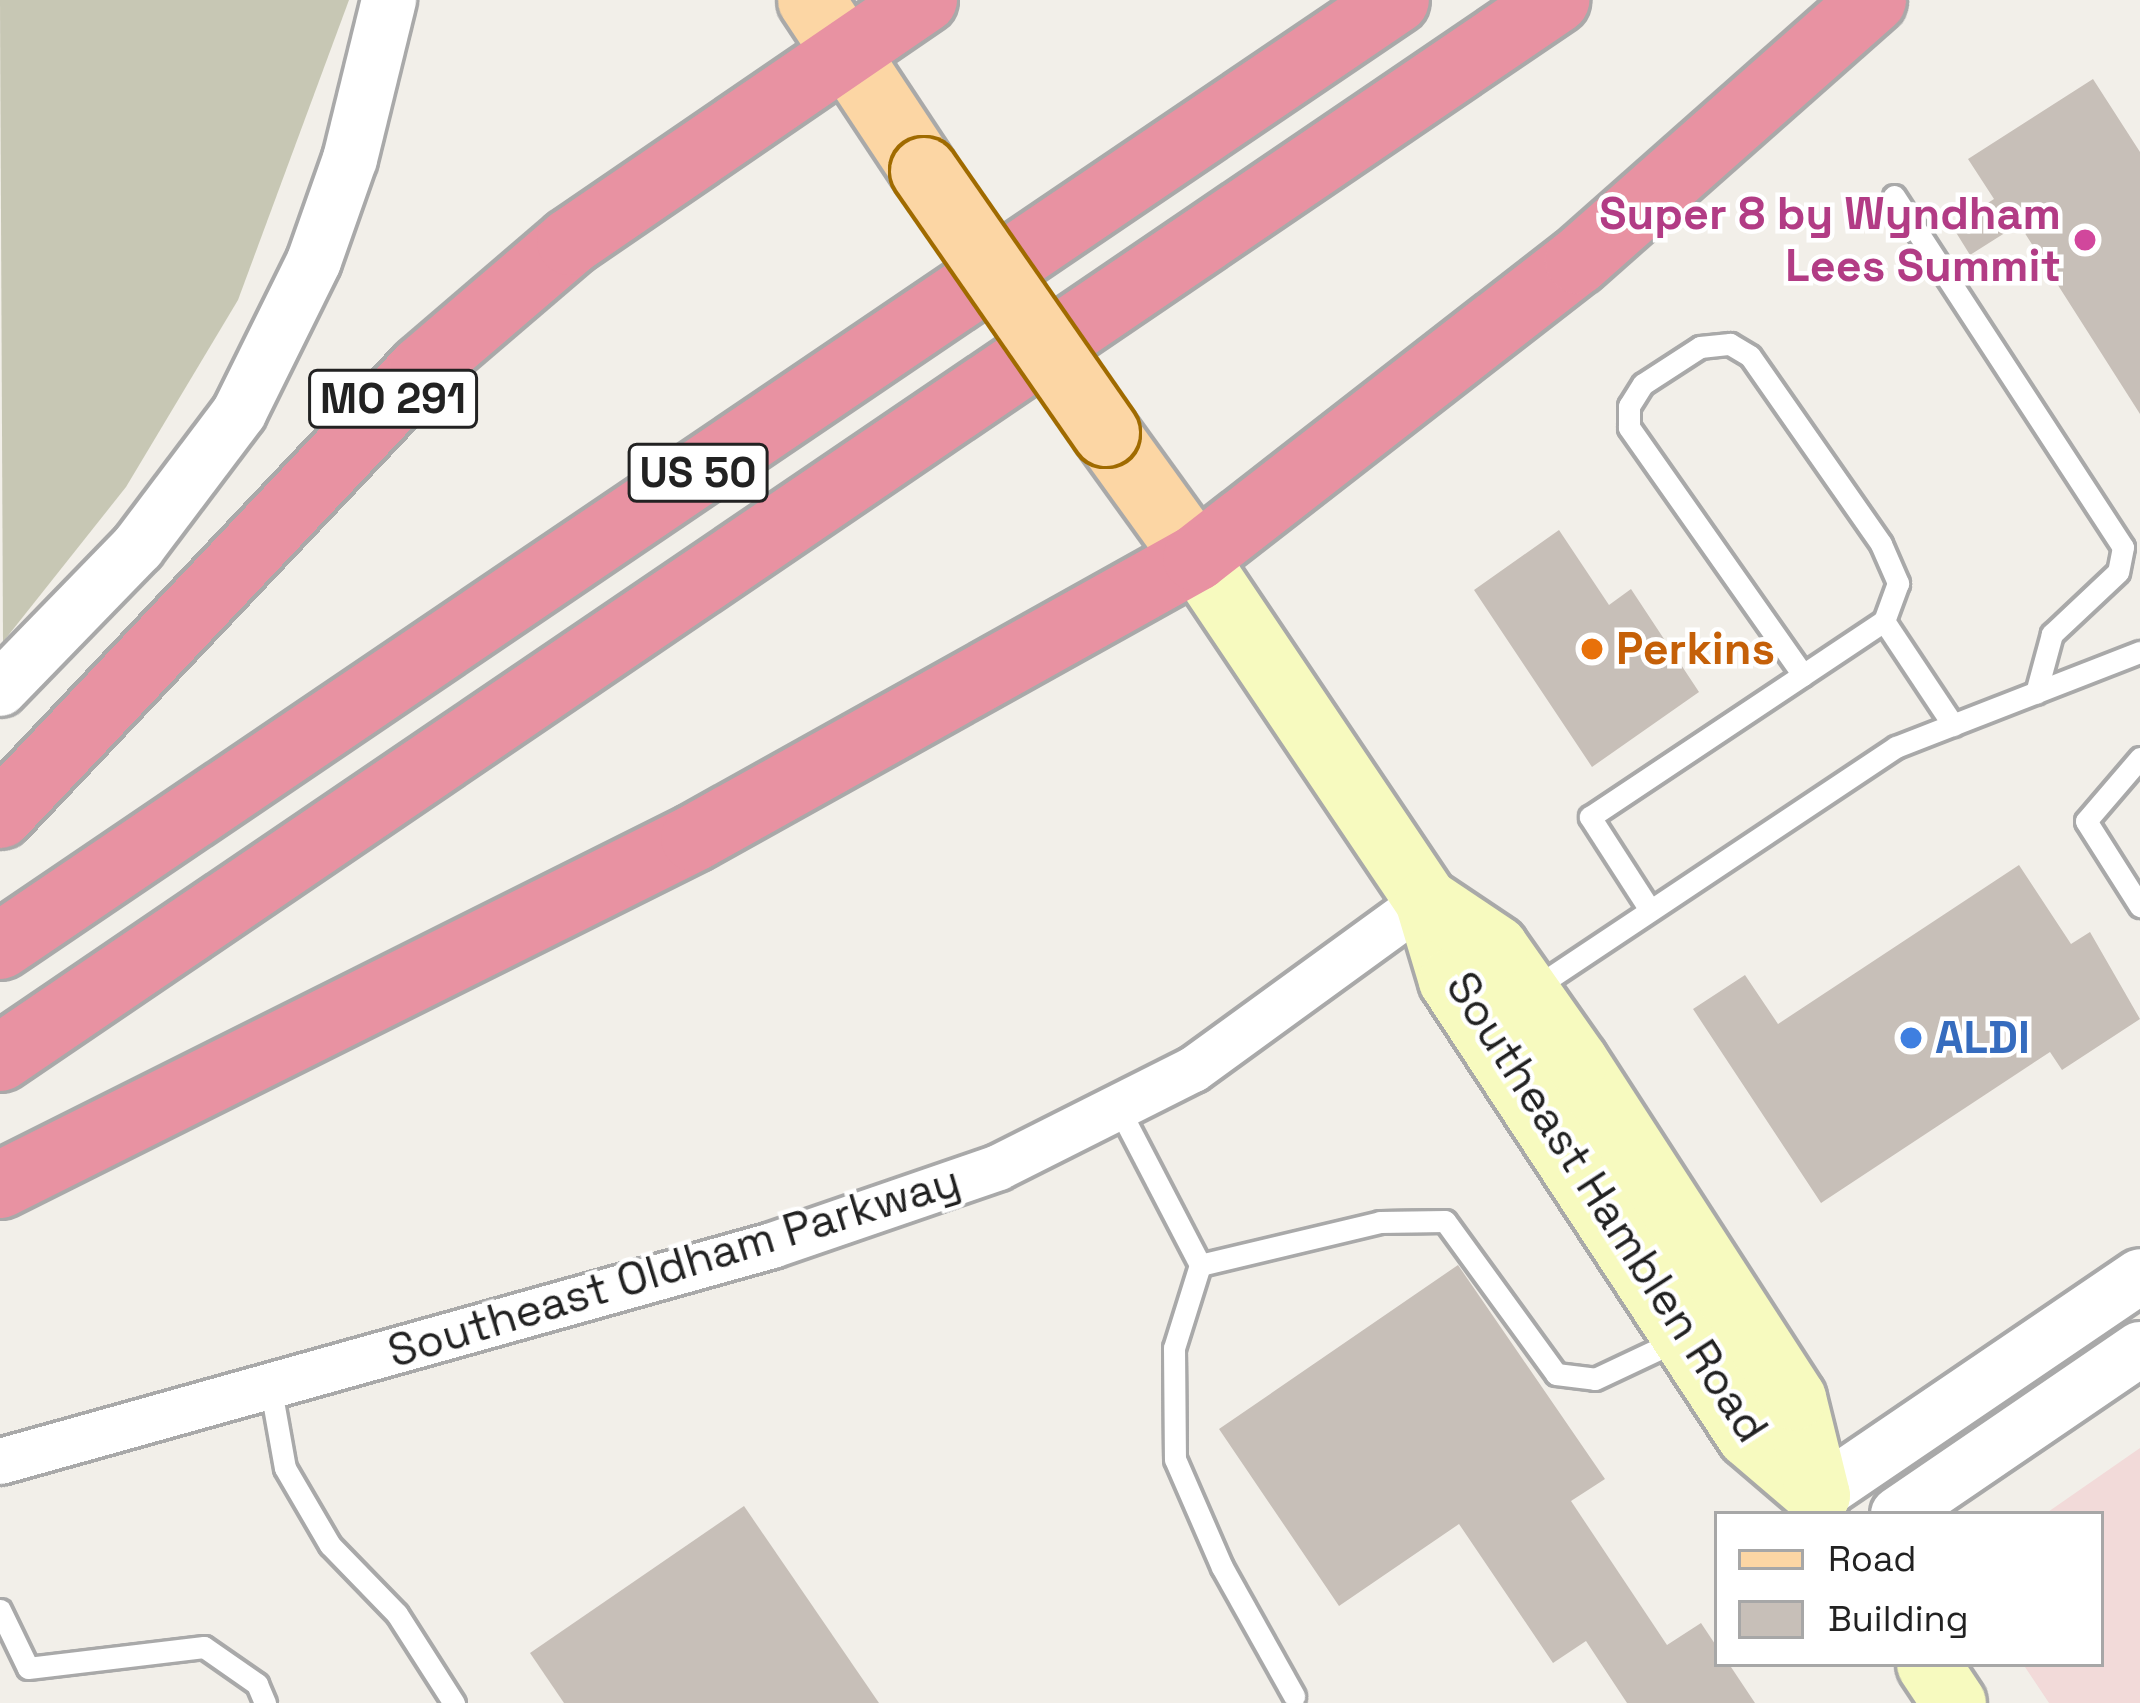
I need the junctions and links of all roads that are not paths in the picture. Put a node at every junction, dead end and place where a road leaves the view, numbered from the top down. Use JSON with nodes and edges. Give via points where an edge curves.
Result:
{"nodes":[{"id":1,"x":388,"y":0,"type":"edge"},
{"id":2,"x":924,"y":0,"type":"edge"},
{"id":3,"x":1396,"y":0,"type":"edge"},
{"id":4,"x":1556,"y":0,"type":"edge"},
{"id":5,"x":1873,"y":0,"type":"edge"},
{"id":6,"x":828,"y":24,"type":"edge"},
{"id":7,"x":1894,"y":196,"type":"dead end"},
{"id":8,"x":1196,"y":558,"type":"junction"},
{"id":9,"x":1884,"y":621,"type":"junction"},
{"id":10,"x":2140,"y":652,"type":"edge"},
{"id":11,"x":1803,"y":676,"type":"junction"},
{"id":12,"x":0,"y":689,"type":"edge"},
{"id":13,"x":2036,"y":693,"type":"junction"},
{"id":14,"x":1953,"y":725,"type":"junction"},
{"id":15,"x":2140,"y":758,"type":"edge"},
{"id":16,"x":0,"y":815,"type":"edge"},
{"id":17,"x":1426,"y":900,"type":"junction"},
{"id":18,"x":2140,"y":906,"type":"edge"},
{"id":19,"x":1650,"y":910,"type":"junction"},
{"id":20,"x":0,"y":946,"type":"edge"},
{"id":21,"x":1529,"y":991,"type":"junction"},
{"id":22,"x":0,"y":1058,"type":"edge"},
{"id":23,"x":1120,"y":1111,"type":"junction"},
{"id":24,"x":0,"y":1185,"type":"edge"},
{"id":25,"x":1200,"y":1265,"type":"junction"},
{"id":26,"x":2140,"y":1276,"type":"edge"},
{"id":27,"x":1684,"y":1337,"type":"junction"},
{"id":28,"x":2140,"y":1349,"type":"edge"},
{"id":29,"x":270,"y":1384,"type":"junction"},
{"id":30,"x":0,"y":1461,"type":"edge"},
{"id":31,"x":1824,"y":1504,"type":"edge"},
{"id":32,"x":1902,"y":1511,"type":"edge"},
{"id":33,"x":0,"y":1610,"type":"edge"},
{"id":34,"x":1930,"y":1667,"type":"edge"},
{"id":35,"x":1294,"y":1696,"type":"dead end"},
{"id":36,"x":265,"y":1703,"type":"edge"},
{"id":37,"x":454,"y":1703,"type":"edge"},
{"id":38,"x":1954,"y":1703,"type":"edge"}],
"edges":[{"from":1,"to":12,"type":"street","via":[[350,160],[321,241],[239,413],[138,547]]},
{"from":2,"to":6,"type":"highway"},
{"from":3,"to":20,"type":"highway","number":"US 50"},
{"from":4,"to":22,"type":"highway","number":"US 50"},
{"from":5,"to":8,"type":"highway","via":[[1578,261]]},
{"from":6,"to":8,"type":"main road","bridge":true},
{"from":6,"to":16,"type":"highway","number":"MO 291","via":[[422,369]]},
{"from":7,"to":13,"type":"lane","via":[[2123,548],[2118,572],[2052,634]]},
{"from":8,"to":17,"type":"main road","name":"Southeast Hamblen Road"},
{"from":8,"to":24,"type":"highway","via":[[694,838]]},
{"from":9,"to":11,"type":"lane"},
{"from":9,"to":11,"type":"lane","via":[[1898,583],[1881,544],[1750,356],[1730,344],[1700,347],[1642,384],[1629,406],[1629,428]]},
{"from":9,"to":14,"type":"lane"},
{"from":10,"to":13,"type":"lane"},
{"from":11,"to":19,"type":"lane","via":[[1590,817]]},
{"from":13,"to":14,"type":"lane"},
{"from":14,"to":19,"type":"lane","via":[[1896,747],[1806,801]]},
{"from":15,"to":18,"type":"lane","via":[[2086,821]]},
{"from":17,"to":21,"type":"main road","name":"Southeast Hamblen Road","via":[[1496,946]]},
{"from":17,"to":23,"type":"street","name":"Southeast Oldham Parkway","via":[[1337,970]]},
{"from":17,"to":27,"type":"main road","name":"Southeast Hamblen Road","via":[[1450,980]]},
{"from":19,"to":21,"type":"lane"},
{"from":21,"to":31,"type":"main road","name":"Southeast Hamblen Road","via":[[1794,1398]]},
{"from":23,"to":25,"type":"lane"},
{"from":23,"to":29,"type":"street","name":"Southeast Oldham Parkway","via":[[998,1168],[794,1238]]},
{"from":25,"to":27,"type":"lane","via":[[1380,1222],[1445,1221],[1556,1374],[1595,1379]]},
{"from":25,"to":35,"type":"lane","via":[[1174,1348],[1174,1459]]},
{"from":26,"to":31,"type":"street"},
{"from":27,"to":31,"type":"main road","name":"Southeast Hamblen Road","via":[[1748,1435]]},
{"from":28,"to":32,"type":"street"},
{"from":29,"to":30,"type":"street","name":"Southeast Oldham Parkway"},
{"from":29,"to":37,"type":"lane","via":[[285,1468],[330,1545],[397,1614]]},
{"from":33,"to":36,"type":"lane","via":[[28,1668],[204,1647],[257,1684]]},
{"from":34,"to":38,"type":"main road"}]}
